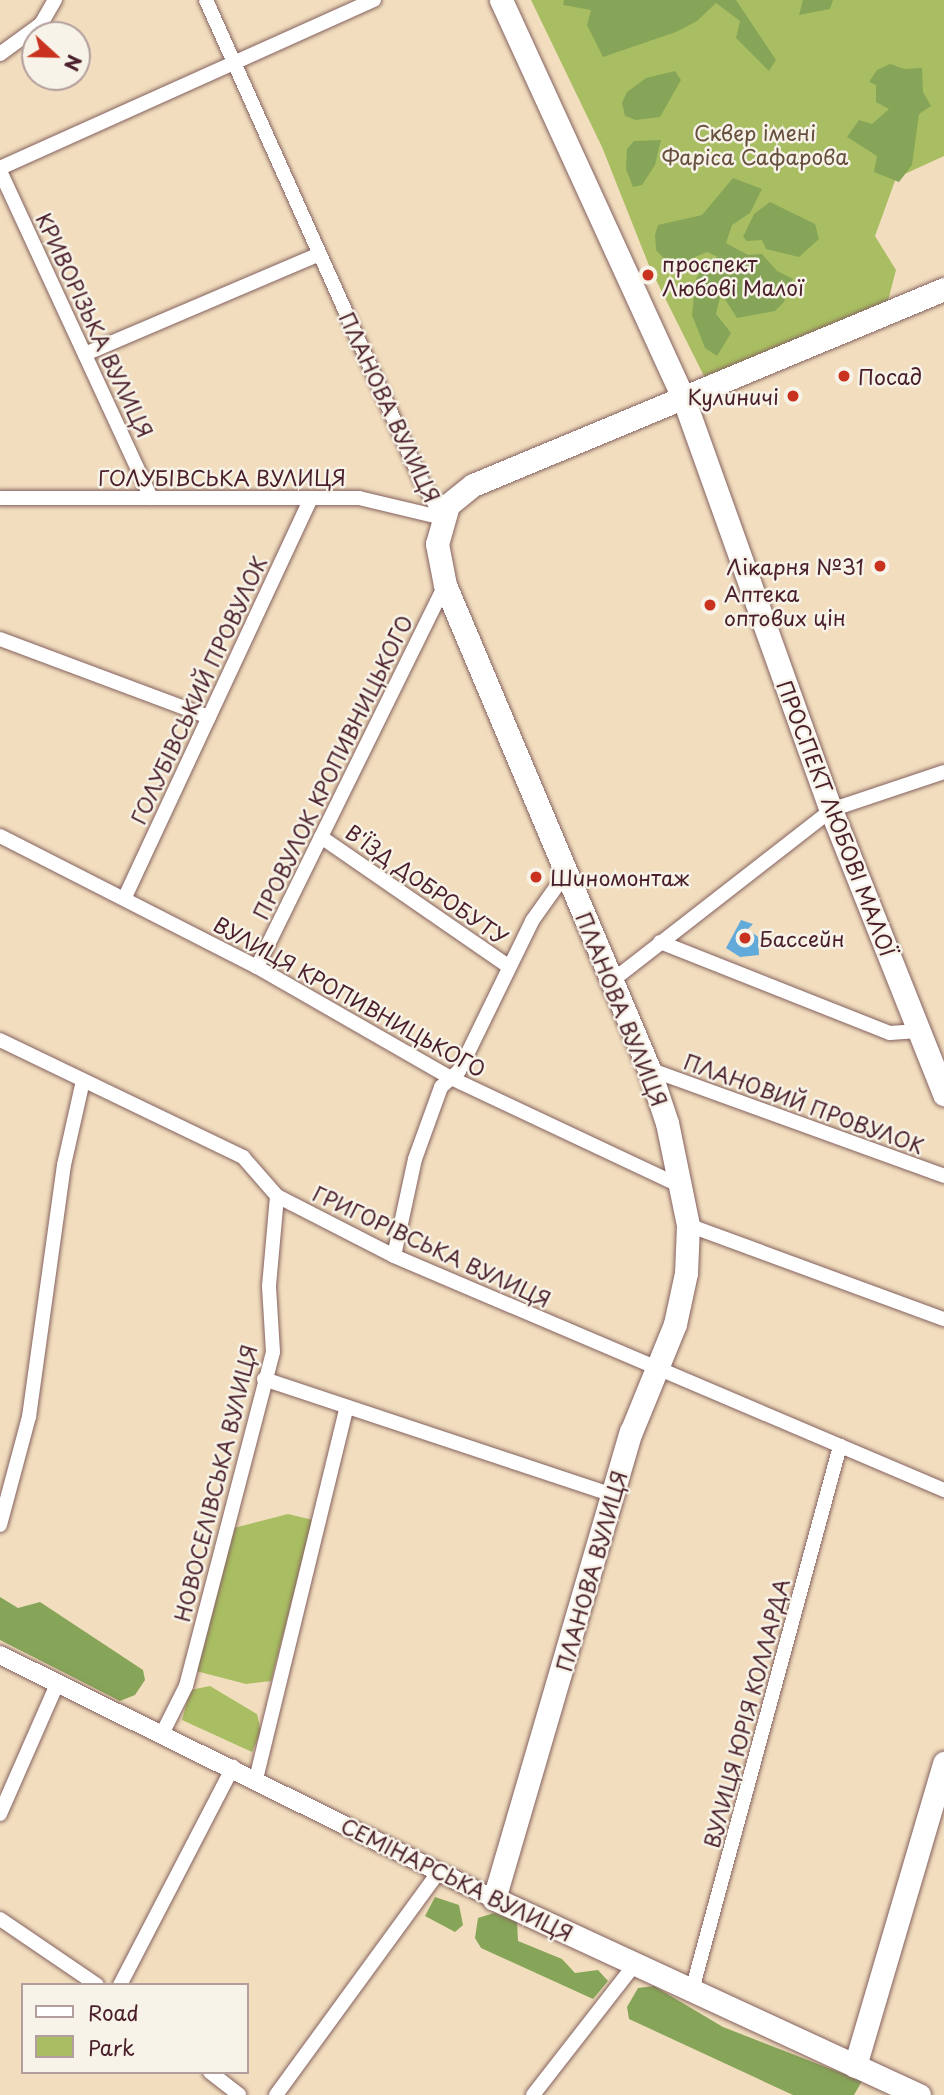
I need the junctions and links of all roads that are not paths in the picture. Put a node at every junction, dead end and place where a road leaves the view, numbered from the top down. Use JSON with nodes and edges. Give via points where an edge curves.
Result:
{"nodes":[{"id":1,"x":55,"y":0,"type":"edge"},
{"id":2,"x":206,"y":0,"type":"edge"},
{"id":3,"x":374,"y":0,"type":"edge"},
{"id":4,"x":501,"y":0,"type":"edge"},
{"id":5,"x":0,"y":54,"type":"edge"},
{"id":6,"x":234,"y":63,"type":"junction"},
{"id":7,"x":0,"y":169,"type":"edge"},
{"id":8,"x":320,"y":254,"type":"junction"},
{"id":9,"x":944,"y":289,"type":"edge"},
{"id":10,"x":85,"y":354,"type":"junction"},
{"id":11,"x":684,"y":400,"type":"junction"},
{"id":12,"x":0,"y":498,"type":"edge"},
{"id":13,"x":151,"y":498,"type":"junction"},
{"id":14,"x":310,"y":500,"type":"junction"},
{"id":15,"x":443,"y":518,"type":"junction"},
{"id":16,"x":445,"y":585,"type":"junction"},
{"id":17,"x":0,"y":639,"type":"edge"},
{"id":18,"x":209,"y":717,"type":"junction"},
{"id":19,"x":944,"y":772,"type":"edge"},
{"id":20,"x":831,"y":810,"type":"junction"},
{"id":21,"x":0,"y":836,"type":"edge"},
{"id":22,"x":321,"y":837,"type":"junction"},
{"id":23,"x":566,"y":873,"type":"junction"},
{"id":24,"x":125,"y":897,"type":"junction"},
{"id":25,"x":660,"y":942,"type":"junction"},
{"id":26,"x":508,"y":966,"type":"junction"},
{"id":27,"x":257,"y":967,"type":"junction"},
{"id":28,"x":613,"y":981,"type":"junction"},
{"id":29,"x":921,"y":1031,"type":"junction"},
{"id":30,"x":0,"y":1040,"type":"edge"},
{"id":31,"x":649,"y":1069,"type":"junction"},
{"id":32,"x":450,"y":1078,"type":"junction"},
{"id":33,"x":83,"y":1081,"type":"junction"},
{"id":34,"x":944,"y":1094,"type":"edge"},
{"id":35,"x":944,"y":1176,"type":"edge"},
{"id":36,"x":683,"y":1188,"type":"junction"},
{"id":37,"x":277,"y":1196,"type":"junction"},
{"id":38,"x":688,"y":1225,"type":"junction"},
{"id":39,"x":394,"y":1256,"type":"junction"},
{"id":40,"x":944,"y":1319,"type":"edge"},
{"id":41,"x":655,"y":1369,"type":"junction"},
{"id":42,"x":264,"y":1380,"type":"junction"},
{"id":43,"x":347,"y":1407,"type":"junction"},
{"id":44,"x":840,"y":1446,"type":"junction"},
{"id":45,"x":944,"y":1490,"type":"edge"},
{"id":46,"x":613,"y":1495,"type":"junction"},
{"id":47,"x":0,"y":1525,"type":"edge"},
{"id":48,"x":0,"y":1655,"type":"edge"},
{"id":49,"x":58,"y":1682,"type":"junction"},
{"id":50,"x":163,"y":1732,"type":"junction"},
{"id":51,"x":944,"y":1762,"type":"edge"},
{"id":52,"x":233,"y":1767,"type":"junction"},
{"id":53,"x":256,"y":1779,"type":"junction"},
{"id":54,"x":0,"y":1814,"type":"edge"},
{"id":55,"x":438,"y":1873,"type":"junction"},
{"id":56,"x":494,"y":1899,"type":"junction"},
{"id":57,"x":0,"y":1919,"type":"edge"},
{"id":58,"x":635,"y":1964,"type":"junction"},
{"id":59,"x":94,"y":1983,"type":"edge"},
{"id":60,"x":121,"y":1983,"type":"edge"},
{"id":61,"x":692,"y":1990,"type":"junction"},
{"id":62,"x":855,"y":2066,"type":"junction"},
{"id":63,"x":212,"y":2074,"type":"edge"},
{"id":64,"x":888,"y":2089,"type":"edge"},
{"id":65,"x":239,"y":2095,"type":"edge"},
{"id":66,"x":276,"y":2095,"type":"edge"},
{"id":67,"x":533,"y":2095,"type":"edge"},
{"id":68,"x":919,"y":2095,"type":"edge"}],
"edges":[{"from":1,"to":5,"type":"street","via":[[41,24]]},
{"from":2,"to":6,"type":"street","name":"ПЛАНОВА ВУЛИЦЯ"},
{"from":3,"to":6,"type":"street"},
{"from":4,"to":11,"type":"main road","name":"ПРОСПЕКТ ЛЮБОВІ МАЛОЇ"},
{"from":6,"to":7,"type":"street"},
{"from":6,"to":8,"type":"street","name":"ПЛАНОВА ВУЛИЦЯ"},
{"from":7,"to":10,"type":"street","name":"КРИВОРІЗЬКА ВУЛИЦЯ"},
{"from":8,"to":10,"type":"street"},
{"from":8,"to":15,"type":"street","name":"ПЛАНОВА ВУЛИЦЯ"},
{"from":9,"to":11,"type":"main road"},
{"from":10,"to":13,"type":"street","name":"КРИВОРІЗЬКА ВУЛИЦЯ"},
{"from":11,"to":15,"type":"main road","via":[[473,485],[455,495]]},
{"from":11,"to":20,"type":"main road","name":"ПРОСПЕКТ ЛЮБОВІ МАЛОЇ"},
{"from":12,"to":13,"type":"street","name":"ГОЛУБІВСЬКА ВУЛИЦЯ"},
{"from":13,"to":14,"type":"street","name":"ГОЛУБІВСЬКА ВУЛИЦЯ"},
{"from":14,"to":15,"type":"street","name":"ГОЛУБІВСЬКА ВУЛИЦЯ","via":[[359,498]]},
{"from":14,"to":18,"type":"street","name":"ГОЛУБІВСЬКИЙ ПРОВУЛОК"},
{"from":15,"to":16,"type":"main road","name":"ПЛАНОВА ВУЛИЦЯ","via":[[437,544]]},
{"from":16,"to":22,"type":"street","name":"ПРОВУЛОК КРОПИВНИЦЬКОГО"},
{"from":16,"to":23,"type":"main road","name":"ПЛАНОВА ВУЛИЦЯ"},
{"from":17,"to":18,"type":"street"},
{"from":18,"to":24,"type":"street","name":"ГОЛУБІВСЬКИЙ ПРОВУЛОК"},
{"from":19,"to":20,"type":"street"},
{"from":20,"to":25,"type":"street"},
{"from":20,"to":29,"type":"main road","name":"ПРОСПЕКТ ЛЮБОВІ МАЛОЇ"},
{"from":21,"to":24,"type":"street","name":"ВУЛИЦЯ КРОПИВНИЦЬКОГО"},
{"from":22,"to":26,"type":"street","name":"В'ЇЗД ДОБРОБУТУ"},
{"from":22,"to":27,"type":"street","name":"ПРОВУЛОК КРОПИВНИЦЬКОГО"},
{"from":23,"to":26,"type":"street"},
{"from":23,"to":28,"type":"main road","name":"ПЛАНОВА ВУЛИЦЯ"},
{"from":24,"to":27,"type":"street","name":"ВУЛИЦЯ КРОПИВНИЦЬКОГО"},
{"from":25,"to":28,"type":"street"},
{"from":25,"to":29,"type":"street","via":[[890,1033]]},
{"from":26,"to":32,"type":"street","via":[[459,1071]]},
{"from":27,"to":32,"type":"street","name":"ВУЛИЦЯ КРОПИВНИЦЬКОГО"},
{"from":28,"to":31,"type":"main road","name":"ПЛАНОВА ВУЛИЦЯ"},
{"from":29,"to":34,"type":"main road","name":"ПРОСПЕКТ ЛЮБОВІ МАЛОЇ"},
{"from":30,"to":33,"type":"street","name":"ГРИГОРІВСЬКА ВУЛИЦЯ"},
{"from":31,"to":35,"type":"street","name":"ПЛАНОВИЙ ПРОВУЛОК"},
{"from":31,"to":36,"type":"main road","name":"ПЛАНОВА ВУЛИЦЯ"},
{"from":32,"to":36,"type":"street","name":"ВУЛИЦЯ КРОПИВНИЦЬКОГО"},
{"from":32,"to":39,"type":"street","via":[[441,1087],[415,1159]]},
{"from":33,"to":37,"type":"street","name":"ГРИГОРІВСЬКА ВУЛИЦЯ","via":[[243,1157]]},
{"from":33,"to":47,"type":"street","via":[[64,1166],[29,1417]]},
{"from":36,"to":38,"type":"main road","name":"ПЛАНОВА ВУЛИЦЯ"},
{"from":37,"to":39,"type":"street","name":"ГРИГОРІВСЬКА ВУЛИЦЯ","via":[[346,1227]]},
{"from":37,"to":42,"type":"street","name":"НОВОСЕЛІВСЬКА ВУЛИЦЯ","via":[[269,1286],[273,1352]]},
{"from":38,"to":40,"type":"street"},
{"from":38,"to":41,"type":"main road","name":"ПЛАНОВА ВУЛИЦЯ","via":[[686,1273],[675,1324]]},
{"from":39,"to":41,"type":"street","name":"ГРИГОРІВСЬКА ВУЛИЦЯ"},
{"from":41,"to":44,"type":"street","name":"ГРИГОРІВСЬКА ВУЛИЦЯ"},
{"from":41,"to":46,"type":"main road","name":"ПЛАНОВА ВУЛИЦЯ"},
{"from":42,"to":43,"type":"street"},
{"from":42,"to":50,"type":"street","name":"НОВОСЕЛІВСЬКА ВУЛИЦЯ","via":[[186,1686]]},
{"from":43,"to":46,"type":"street"},
{"from":43,"to":53,"type":"street"},
{"from":44,"to":45,"type":"street","name":"ГРИГОРІВСЬКА ВУЛИЦЯ"},
{"from":44,"to":61,"type":"street","name":"ВУЛИЦЯ ЮРІЯ КОЛЛАРДА"},
{"from":46,"to":56,"type":"main road","name":"ПЛАНОВА ВУЛИЦЯ"},
{"from":48,"to":49,"type":"street","name":"СЕМІНАРСЬКА ВУЛИЦЯ"},
{"from":49,"to":50,"type":"street","name":"СЕМІНАРСЬКА ВУЛИЦЯ"},
{"from":49,"to":54,"type":"street"},
{"from":50,"to":52,"type":"street","name":"СЕМІНАРСЬКА ВУЛИЦЯ"},
{"from":51,"to":62,"type":"main road"},
{"from":52,"to":53,"type":"street","name":"СЕМІНАРСЬКА ВУЛИЦЯ"},
{"from":52,"to":60,"type":"street"},
{"from":53,"to":55,"type":"street","name":"СЕМІНАРСЬКА ВУЛИЦЯ"},
{"from":55,"to":56,"type":"street","name":"СЕМІНАРСЬКА ВУЛИЦЯ"},
{"from":55,"to":66,"type":"street"},
{"from":56,"to":58,"type":"main road","name":"СЕМІНАРСЬКА ВУЛИЦЯ"},
{"from":57,"to":59,"type":"street"},
{"from":58,"to":61,"type":"main road","name":"СЕМІНАРСЬКА ВУЛИЦЯ"},
{"from":58,"to":67,"type":"street"},
{"from":61,"to":62,"type":"main road","name":"СЕМІНАРСЬКА ВУЛИЦЯ"},
{"from":62,"to":64,"type":"main road","name":"СЕМІНАРСЬКА ВУЛИЦЯ"},
{"from":63,"to":65,"type":"street"},
{"from":64,"to":68,"type":"main road","name":"СЕМІНАРСЬКА ВУЛИЦЯ"}]}
